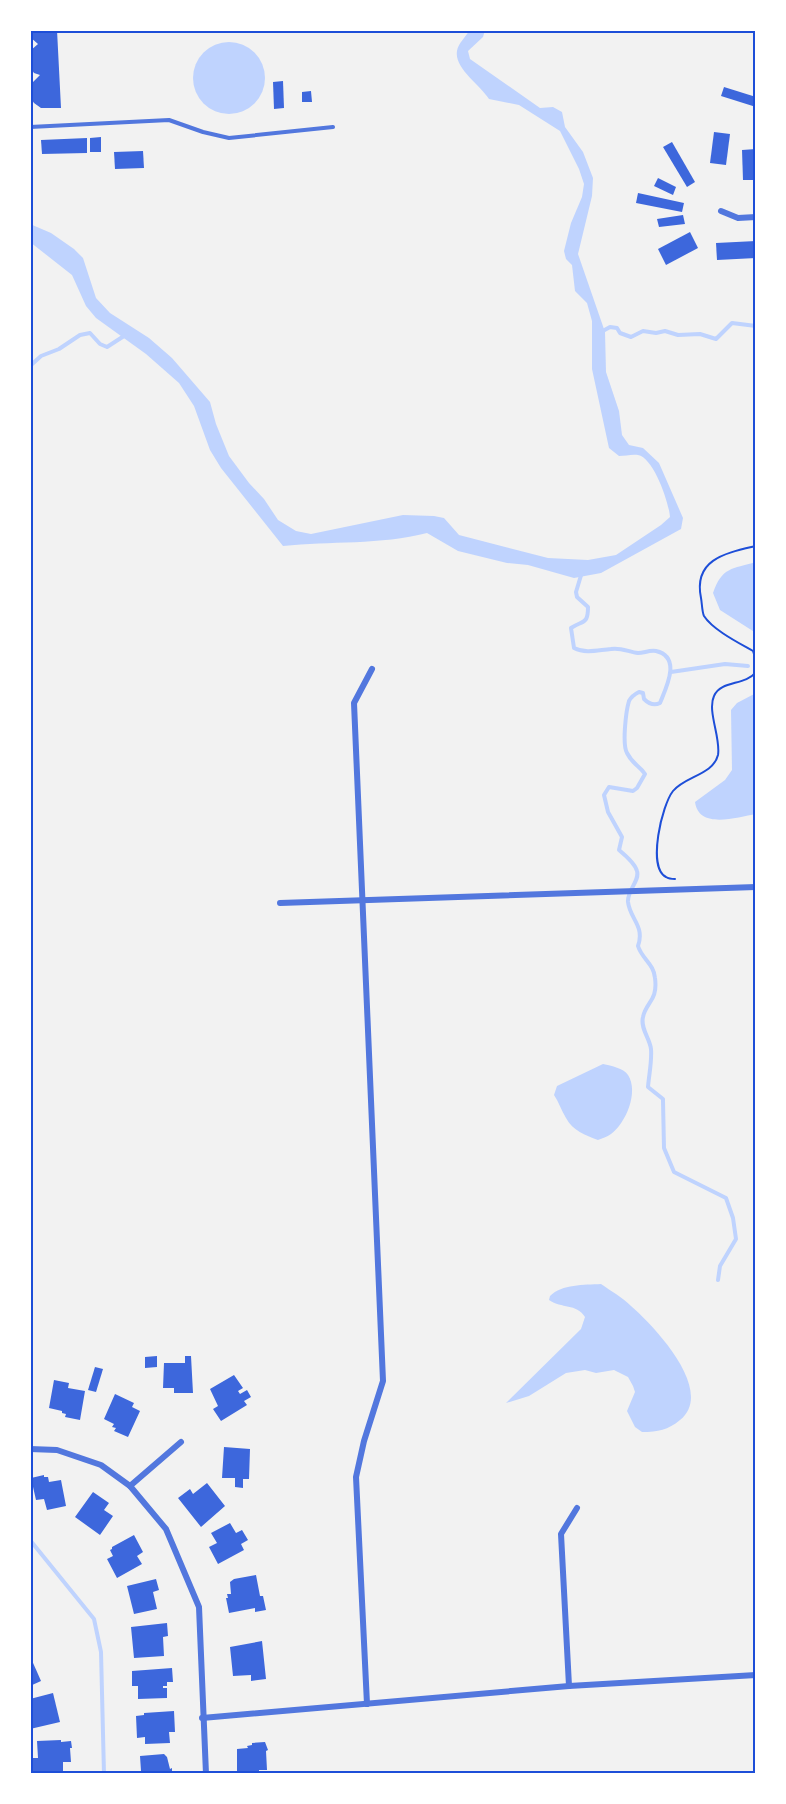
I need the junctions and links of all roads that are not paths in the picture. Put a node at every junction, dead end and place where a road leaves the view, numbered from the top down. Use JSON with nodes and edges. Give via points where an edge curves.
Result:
{"nodes":[{"id":1,"x":30,"y":127,"type":"edge"},
{"id":2,"x":333,"y":128,"type":"dead end"},
{"id":3,"x":721,"y":211,"type":"dead end"},
{"id":4,"x":756,"y":217,"type":"edge"},
{"id":5,"x":372,"y":669,"type":"dead end"},
{"id":6,"x":756,"y":887,"type":"edge"},
{"id":7,"x":363,"y":898,"type":"junction"},
{"id":8,"x":280,"y":903,"type":"dead end"},
{"id":9,"x":181,"y":1442,"type":"dead end"},
{"id":10,"x":30,"y":1449,"type":"edge"},
{"id":11,"x":130,"y":1486,"type":"junction"},
{"id":12,"x":577,"y":1508,"type":"dead end"},
{"id":13,"x":756,"y":1675,"type":"edge"},
{"id":14,"x":569,"y":1686,"type":"junction"},
{"id":15,"x":367,"y":1704,"type":"junction"},
{"id":16,"x":202,"y":1718,"type":"junction"},
{"id":17,"x":206,"y":1774,"type":"edge"}],
"edges":[{"from":1,"to":2,"type":"lane","via":[[169,120],[229,138]]},
{"from":3,"to":4,"type":"street","via":[[738,218]]},
{"from":5,"to":7,"type":"street","via":[[354,703]]},
{"from":6,"to":7,"type":"street"},
{"from":7,"to":8,"type":"street"},
{"from":7,"to":15,"type":"street","via":[[383,1381],[356,1477]]},
{"from":9,"to":11,"type":"street"},
{"from":10,"to":11,"type":"street","via":[[57,1450],[101,1465]]},
{"from":11,"to":16,"type":"street","via":[[166,1529],[198,1607]]},
{"from":12,"to":14,"type":"street","via":[[561,1534]]},
{"from":13,"to":14,"type":"street"},
{"from":14,"to":15,"type":"street"},
{"from":15,"to":16,"type":"street"},
{"from":16,"to":17,"type":"street"}]}
